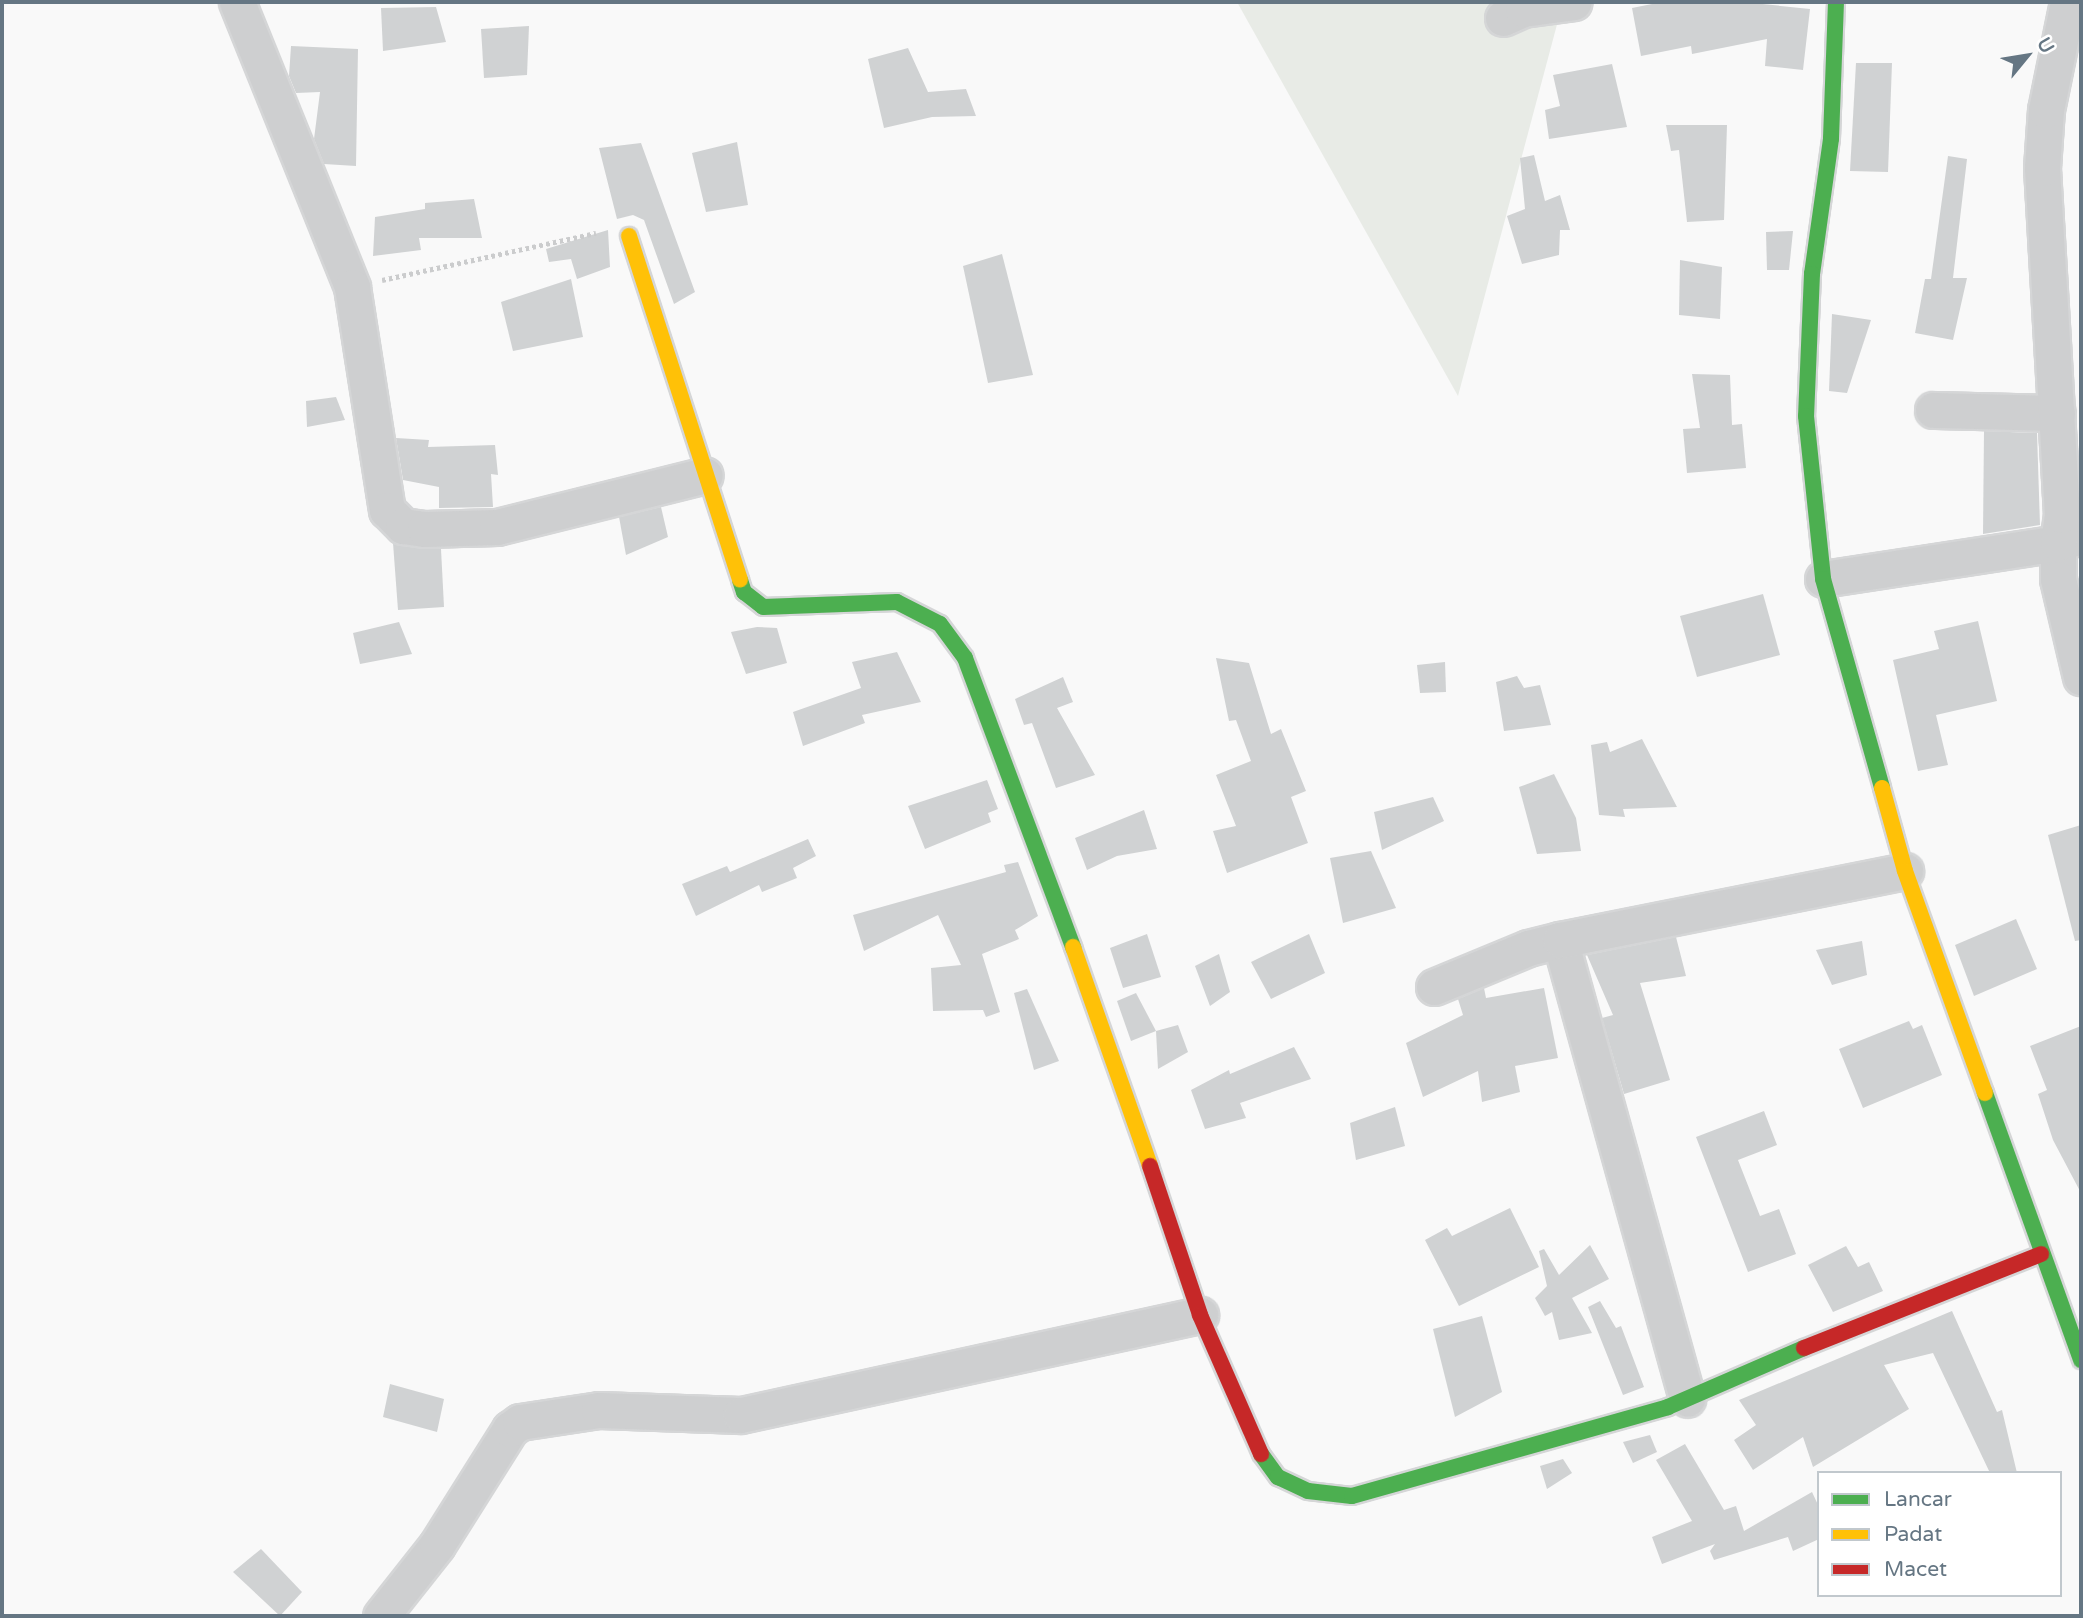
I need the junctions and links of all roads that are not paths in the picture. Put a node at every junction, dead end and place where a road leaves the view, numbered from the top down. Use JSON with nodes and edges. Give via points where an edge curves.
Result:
{"nodes":[{"id":1,"x":237,"y":2,"type":"edge"},
{"id":2,"x":1574,"y":2,"type":"edge"},
{"id":3,"x":1836,"y":2,"type":"edge"},
{"id":4,"x":2068,"y":2,"type":"edge"},
{"id":5,"x":1503,"y":18,"type":"dead end"},
{"id":6,"x":629,"y":236,"type":"road end"},
{"id":7,"x":1934,"y":410,"type":"dead end"},
{"id":8,"x":2057,"y":412,"type":"junction"},
{"id":9,"x":705,"y":475,"type":"junction"},
{"id":10,"x":2070,"y":540,"type":"edge"},
{"id":11,"x":1823,"y":579,"type":"junction"},
{"id":12,"x":2081,"y":677,"type":"edge"},
{"id":13,"x":1905,"y":871,"type":"junction"},
{"id":14,"x":1560,"y":940,"type":"junction"},
{"id":15,"x":1434,"y":987,"type":"dead end"},
{"id":16,"x":2041,"y":1254,"type":"junction"},
{"id":17,"x":1200,"y":1315,"type":"junction"},
{"id":18,"x":2081,"y":1360,"type":"edge"},
{"id":19,"x":1687,"y":1399,"type":"junction"},
{"id":20,"x":382,"y":1616,"type":"edge"}],
"edges":[{"from":1,"to":9,"type":"street","via":[[352,287],[387,510],[403,526],[497,527]]},
{"from":2,"to":5,"type":"street","via":[[1523,9]]},
{"from":3,"to":11,"type":"street","via":[[1831,139],[1812,274],[1806,416]]},
{"from":4,"to":8,"type":"street","via":[[2046,110],[2042,168]]},
{"from":6,"to":9,"type":"street"},
{"from":7,"to":8,"type":"street"},
{"from":8,"to":10,"type":"street","via":[[2062,515]]},
{"from":9,"to":17,"type":"street","via":[[738,581],[752,602],[763,607],[897,602],[940,624],[965,658],[1108,1040]]},
{"from":10,"to":11,"type":"street"},
{"from":10,"to":12,"type":"street","via":[[2065,623]]},
{"from":11,"to":13,"type":"street"},
{"from":13,"to":14,"type":"street"},
{"from":13,"to":16,"type":"street"},
{"from":14,"to":15,"type":"street","via":[[1528,948]]},
{"from":14,"to":19,"type":"street"},
{"from":16,"to":18,"type":"street"},
{"from":16,"to":19,"type":"street","via":[[1866,1321]]},
{"from":17,"to":19,"type":"street","via":[[1257,1448],[1278,1477],[1308,1491],[1352,1496]]},
{"from":17,"to":20,"type":"street","via":[[741,1415],[610,1410],[520,1422],[510,1429],[437,1545]]}]}
